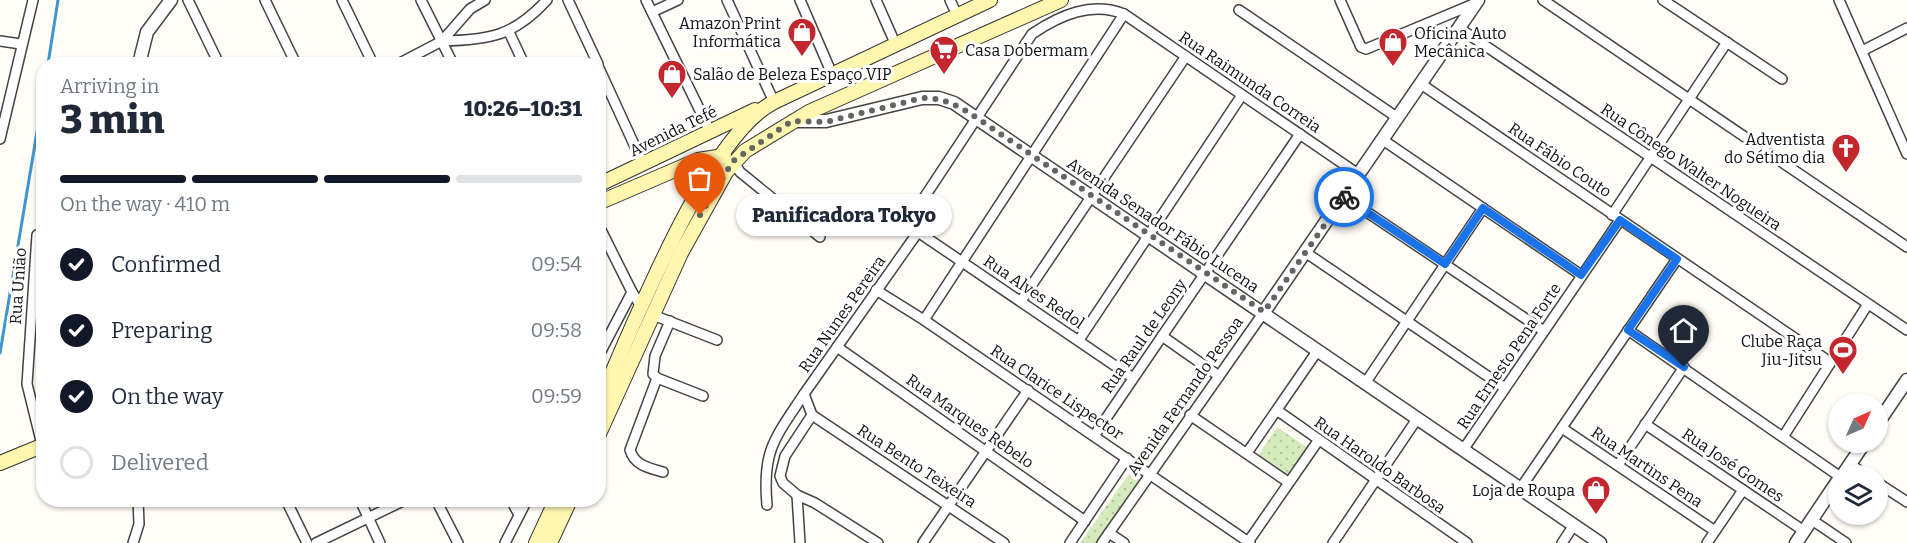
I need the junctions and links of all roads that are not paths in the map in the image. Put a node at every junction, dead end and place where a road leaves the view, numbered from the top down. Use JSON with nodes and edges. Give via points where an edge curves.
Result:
{"nodes":[{"id":1,"x":33,"y":0,"type":"edge"},
{"id":2,"x":171,"y":0,"type":"edge"},
{"id":3,"x":188,"y":0,"type":"edge"},
{"id":4,"x":266,"y":0,"type":"edge"},
{"id":5,"x":342,"y":0,"type":"edge"},
{"id":6,"x":421,"y":0,"type":"edge"},
{"id":7,"x":485,"y":0,"type":"edge"},
{"id":8,"x":548,"y":0,"type":"edge"},
{"id":9,"x":568,"y":0,"type":"edge"},
{"id":10,"x":646,"y":0,"type":"edge"},
{"id":11,"x":678,"y":0,"type":"edge"},
{"id":12,"x":728,"y":0,"type":"edge"},
{"id":13,"x":800,"y":0,"type":"edge"},
{"id":14,"x":876,"y":0,"type":"edge"},
{"id":15,"x":950,"y":0,"type":"edge"},
{"id":16,"x":990,"y":0,"type":"edge"},
{"id":17,"x":1060,"y":0,"type":"edge"},
{"id":18,"x":1340,"y":0,"type":"edge"},
{"id":19,"x":1543,"y":0,"type":"edge"},
{"id":20,"x":1663,"y":0,"type":"edge"},
{"id":21,"x":1839,"y":0,"type":"edge"},
{"id":22,"x":1477,"y":1,"type":"edge"},
{"id":23,"x":1239,"y":10,"type":"dead end"},
{"id":24,"x":652,"y":12,"type":"junction"},
{"id":25,"x":1124,"y":14,"type":"junction"},
{"id":26,"x":957,"y":15,"type":"junction"},
{"id":27,"x":1459,"y":28,"type":"junction"},
{"id":28,"x":1907,"y":28,"type":"edge"},
{"id":29,"x":509,"y":32,"type":"junction"},
{"id":30,"x":0,"y":41,"type":"edge"},
{"id":31,"x":442,"y":41,"type":"junction"},
{"id":32,"x":1727,"y":42,"type":"junction"},
{"id":33,"x":21,"y":44,"type":"junction"},
{"id":34,"x":895,"y":44,"type":"junction"},
{"id":35,"x":1862,"y":51,"type":"junction"},
{"id":36,"x":1186,"y":56,"type":"junction"},
{"id":37,"x":141,"y":57,"type":"edge"},
{"id":38,"x":216,"y":57,"type":"edge"},
{"id":39,"x":293,"y":57,"type":"edge"},
{"id":40,"x":370,"y":57,"type":"edge"},
{"id":41,"x":411,"y":57,"type":"edge"},
{"id":42,"x":450,"y":57,"type":"edge"},
{"id":43,"x":521,"y":57,"type":"edge"},
{"id":44,"x":594,"y":57,"type":"edge"},
{"id":45,"x":832,"y":74,"type":"junction"},
{"id":46,"x":1782,"y":79,"type":"dead end"},
{"id":47,"x":606,"y":83,"type":"edge"},
{"id":48,"x":1421,"y":84,"type":"junction"},
{"id":49,"x":1242,"y":95,"type":"junction"},
{"id":50,"x":1688,"y":100,"type":"junction"},
{"id":51,"x":769,"y":105,"type":"junction"},
{"id":52,"x":977,"y":118,"type":"junction"},
{"id":53,"x":1398,"y":118,"type":"junction"},
{"id":54,"x":792,"y":121,"type":"junction"},
{"id":55,"x":710,"y":131,"type":"junction"},
{"id":56,"x":1300,"y":134,"type":"junction"},
{"id":57,"x":0,"y":139,"type":"edge"},
{"id":58,"x":1383,"y":140,"type":"junction"},
{"id":59,"x":1907,"y":154,"type":"edge"},
{"id":60,"x":1034,"y":156,"type":"junction"},
{"id":61,"x":1650,"y":156,"type":"junction"},
{"id":62,"x":727,"y":158,"type":"junction"},
{"id":63,"x":643,"y":164,"type":"junction"},
{"id":64,"x":1358,"y":174,"type":"junction"},
{"id":65,"x":606,"y":181,"type":"edge"},
{"id":66,"x":1090,"y":196,"type":"junction"},
{"id":67,"x":1343,"y":196,"type":"junction"},
{"id":68,"x":606,"y":200,"type":"edge"},
{"id":69,"x":1483,"y":208,"type":"junction"},
{"id":70,"x":1616,"y":217,"type":"junction"},
{"id":71,"x":918,"y":232,"type":"junction"},
{"id":72,"x":1148,"y":235,"type":"junction"},
{"id":73,"x":820,"y":237,"type":"dead end"},
{"id":74,"x":606,"y":240,"type":"edge"},
{"id":75,"x":1907,"y":247,"type":"edge"},
{"id":76,"x":36,"y":250,"type":"edge"},
{"id":77,"x":1305,"y":252,"type":"junction"},
{"id":78,"x":1677,"y":259,"type":"junction"},
{"id":79,"x":964,"y":262,"type":"junction"},
{"id":80,"x":1445,"y":264,"type":"junction"},
{"id":81,"x":1205,"y":274,"type":"junction"},
{"id":82,"x":1581,"y":275,"type":"junction"},
{"id":83,"x":876,"y":290,"type":"junction"},
{"id":84,"x":632,"y":292,"type":"junction"},
{"id":85,"x":1021,"y":301,"type":"junction"},
{"id":86,"x":1868,"y":304,"type":"junction"},
{"id":87,"x":647,"y":312,"type":"junction"},
{"id":88,"x":1264,"y":312,"type":"junction"},
{"id":89,"x":924,"y":320,"type":"junction"},
{"id":90,"x":670,"y":321,"type":"junction"},
{"id":91,"x":1406,"y":321,"type":"junction"},
{"id":92,"x":1628,"y":330,"type":"junction"},
{"id":93,"x":1907,"y":330,"type":"edge"},
{"id":94,"x":1544,"y":332,"type":"junction"},
{"id":95,"x":1162,"y":336,"type":"junction"},
{"id":96,"x":717,"y":340,"type":"dead end"},
{"id":97,"x":1079,"y":340,"type":"junction"},
{"id":98,"x":606,"y":342,"type":"edge"},
{"id":99,"x":837,"y":347,"type":"junction"},
{"id":100,"x":1318,"y":350,"type":"junction"},
{"id":101,"x":1830,"y":362,"type":"junction"},
{"id":102,"x":1684,"y":367,"type":"junction"},
{"id":103,"x":1219,"y":376,"type":"junction"},
{"id":104,"x":657,"y":378,"type":"junction"},
{"id":105,"x":1133,"y":378,"type":"junction"},
{"id":106,"x":1907,"y":380,"type":"edge"},
{"id":107,"x":1366,"y":382,"type":"junction"},
{"id":108,"x":1505,"y":388,"type":"junction"},
{"id":109,"x":606,"y":390,"type":"edge"},
{"id":110,"x":1028,"y":390,"type":"junction"},
{"id":111,"x":804,"y":394,"type":"junction"},
{"id":112,"x":703,"y":396,"type":"dead end"},
{"id":113,"x":1888,"y":408,"type":"edge"},
{"id":114,"x":1278,"y":411,"type":"junction"},
{"id":115,"x":812,"y":415,"type":"junction"},
{"id":116,"x":1191,"y":415,"type":"junction"},
{"id":117,"x":606,"y":416,"type":"edge"},
{"id":118,"x":36,"y":418,"type":"edge"},
{"id":119,"x":1417,"y":419,"type":"junction"},
{"id":120,"x":1645,"y":424,"type":"junction"},
{"id":121,"x":1562,"y":428,"type":"junction"},
{"id":122,"x":1094,"y":436,"type":"junction"},
{"id":123,"x":1783,"y":437,"type":"junction"},
{"id":124,"x":1318,"y":441,"type":"junction"},
{"id":125,"x":36,"y":448,"type":"edge"},
{"id":126,"x":1463,"y":450,"type":"junction"},
{"id":127,"x":987,"y":451,"type":"junction"},
{"id":128,"x":1247,"y":453,"type":"junction"},
{"id":129,"x":1858,"y":453,"type":"edge"},
{"id":130,"x":1127,"y":458,"type":"junction"},
{"id":131,"x":0,"y":463,"type":"edge"},
{"id":132,"x":1850,"y":464,"type":"edge"},
{"id":133,"x":1618,"y":465,"type":"junction"},
{"id":134,"x":1828,"y":469,"type":"edge"},
{"id":135,"x":663,"y":472,"type":"dead end"},
{"id":136,"x":1150,"y":473,"type":"junction"},
{"id":137,"x":1374,"y":480,"type":"junction"},
{"id":138,"x":1288,"y":482,"type":"junction"},
{"id":139,"x":1520,"y":489,"type":"junction"},
{"id":140,"x":1743,"y":490,"type":"junction"},
{"id":141,"x":1888,"y":490,"type":"edge"},
{"id":142,"x":797,"y":495,"type":"junction"},
{"id":143,"x":1828,"y":495,"type":"edge"},
{"id":144,"x":1907,"y":502,"type":"edge"},
{"id":145,"x":949,"y":505,"type":"junction"},
{"id":146,"x":767,"y":506,"type":"dead end"},
{"id":147,"x":138,"y":507,"type":"edge"},
{"id":148,"x":289,"y":507,"type":"edge"},
{"id":149,"x":363,"y":507,"type":"edge"},
{"id":150,"x":390,"y":507,"type":"edge"},
{"id":151,"x":440,"y":507,"type":"edge"},
{"id":152,"x":515,"y":507,"type":"edge"},
{"id":153,"x":523,"y":507,"type":"edge"},
{"id":154,"x":553,"y":507,"type":"edge"},
{"id":155,"x":567,"y":507,"type":"edge"},
{"id":156,"x":519,"y":515,"type":"junction"},
{"id":157,"x":368,"y":517,"type":"junction"},
{"id":158,"x":1812,"y":519,"type":"junction"},
{"id":159,"x":1085,"y":521,"type":"junction"},
{"id":160,"x":1574,"y":525,"type":"junction"},
{"id":161,"x":1715,"y":531,"type":"junction"},
{"id":162,"x":1804,"y":531,"type":"junction"},
{"id":163,"x":1109,"y":533,"type":"junction"},
{"id":164,"x":1335,"y":540,"type":"edge"},
{"id":165,"x":1249,"y":542,"type":"edge"},
{"id":166,"x":133,"y":543,"type":"edge"},
{"id":167,"x":306,"y":543,"type":"edge"},
{"id":168,"x":316,"y":543,"type":"edge"},
{"id":169,"x":380,"y":543,"type":"edge"},
{"id":170,"x":458,"y":543,"type":"edge"},
{"id":171,"x":506,"y":543,"type":"edge"},
{"id":172,"x":536,"y":543,"type":"edge"},
{"id":173,"x":550,"y":543,"type":"edge"},
{"id":174,"x":800,"y":543,"type":"edge"},
{"id":175,"x":878,"y":543,"type":"edge"},
{"id":176,"x":923,"y":543,"type":"edge"},
{"id":177,"x":1004,"y":543,"type":"edge"},
{"id":178,"x":1070,"y":543,"type":"edge"},
{"id":179,"x":1102,"y":543,"type":"edge"},
{"id":180,"x":1124,"y":543,"type":"edge"},
{"id":181,"x":1346,"y":543,"type":"edge"},
{"id":182,"x":1467,"y":543,"type":"edge"},
{"id":183,"x":1562,"y":543,"type":"edge"},
{"id":184,"x":1600,"y":543,"type":"edge"},
{"id":185,"x":1707,"y":543,"type":"edge"},
{"id":186,"x":1796,"y":543,"type":"edge"},
{"id":187,"x":1846,"y":543,"type":"edge"}],
"edges":[{"from":1,"to":33,"type":"street"},
{"from":2,"to":37,"type":"street","via":[[147,32]]},
{"from":3,"to":38,"type":"street"},
{"from":4,"to":39,"type":"street"},
{"from":5,"to":40,"type":"street"},
{"from":6,"to":31,"type":"street"},
{"from":7,"to":31,"type":"street","via":[[470,9]]},
{"from":8,"to":29,"type":"street"},
{"from":9,"to":44,"type":"street"},
{"from":10,"to":24,"type":"street"},
{"from":11,"to":24,"type":"street"},
{"from":12,"to":51,"type":"street"},
{"from":13,"to":45,"type":"street"},
{"from":14,"to":34,"type":"street"},
{"from":15,"to":26,"type":"street"},
{"from":16,"to":26,"type":"main road","name":"Avenida Tefé"},
{"from":17,"to":54,"type":"main road"},
{"from":18,"to":22,"type":"street","via":[[1361,46],[1366,49]]},
{"from":19,"to":50,"type":"street"},
{"from":20,"to":32,"type":"street"},
{"from":21,"to":35,"type":"street"},
{"from":22,"to":27,"type":"street","name":"Avenida Fernando Pessoa"},
{"from":23,"to":53,"type":"street"},
{"from":24,"to":55,"type":"street"},
{"from":25,"to":36,"type":"street","name":"Rua Raimunda Correia"},
{"from":25,"to":52,"type":"street","via":[[1092,8],[1062,17],[1032,34]]},
{"from":25,"to":60,"type":"street"},
{"from":26,"to":34,"type":"main road","name":"Avenida Tefé"},
{"from":27,"to":48,"type":"street","name":"Avenida Fernando Pessoa"},
{"from":27,"to":61,"type":"street","name":"Rua Cônego Walter Nogueira"},
{"from":28,"to":35,"type":"street"},
{"from":29,"to":31,"type":"street","via":[[481,39]]},
{"from":29,"to":43,"type":"street"},
{"from":30,"to":33,"type":"street"},
{"from":31,"to":41,"type":"street"},
{"from":31,"to":42,"type":"street"},
{"from":32,"to":46,"type":"street"},
{"from":32,"to":50,"type":"street","name":"Rua Ernesto Pena Forte"},
{"from":33,"to":57,"type":"street"},
{"from":34,"to":45,"type":"main road","name":"Avenida Tefé"},
{"from":35,"to":59,"type":"street"},
{"from":36,"to":49,"type":"street","name":"Rua Raimunda Correia"},
{"from":36,"to":66,"type":"street"},
{"from":45,"to":51,"type":"main road","name":"Avenida Tefé"},
{"from":47,"to":63,"type":"street"},
{"from":48,"to":53,"type":"street","name":"Avenida Fernando Pessoa"},
{"from":48,"to":70,"type":"street","name":"Rua Fábio Couto"},
{"from":49,"to":56,"type":"street","name":"Rua Raimunda Correia"},
{"from":49,"to":72,"type":"street"},
{"from":50,"to":61,"type":"street","name":"Rua Ernesto Pena Forte"},
{"from":50,"to":75,"type":"street"},
{"from":51,"to":55,"type":"main road","name":"Avenida Tefé"},
{"from":51,"to":62,"type":"main road"},
{"from":52,"to":54,"type":"street","name":"Avenida Senador Fábio Lucena","via":[[954,103],[922,98],[826,122]]},
{"from":52,"to":60,"type":"street","name":"Avenida Senador Fábio Lucena"},
{"from":52,"to":71,"type":"street","via":[[914,213],[911,224]]},
{"from":53,"to":58,"type":"street","name":"Avenida Fernando Pessoa"},
{"from":54,"to":62,"type":"main road"},
{"from":55,"to":63,"type":"main road","name":"Avenida Tefé"},
{"from":56,"to":64,"type":"street","name":"Rua Raimunda Correia"},
{"from":56,"to":81,"type":"street","name":"Rua Raul de Leony"},
{"from":58,"to":64,"type":"street","name":"Avenida Fernando Pessoa"},
{"from":58,"to":69,"type":"street"},
{"from":60,"to":66,"type":"street","name":"Avenida Senador Fábio Lucena"},
{"from":60,"to":79,"type":"street"},
{"from":61,"to":70,"type":"street","name":"Rua Ernesto Pena Forte"},
{"from":61,"to":86,"type":"street","name":"Rua Cônego Walter Nogueira"},
{"from":62,"to":68,"type":"main road","via":[[699,160]]},
{"from":62,"to":73,"type":"street"},
{"from":62,"to":87,"type":"main road","via":[[676,233]]},
{"from":63,"to":65,"type":"main road","name":"Avenida Tefé"},
{"from":64,"to":67,"type":"street","name":"Avenida Fernando Pessoa"},
{"from":66,"to":72,"type":"street","name":"Avenida Senador Fábio Lucena"},
{"from":66,"to":85,"type":"street"},
{"from":67,"to":77,"type":"street","name":"Avenida Fernando Pessoa"},
{"from":67,"to":80,"type":"street"},
{"from":69,"to":80,"type":"street"},
{"from":69,"to":82,"type":"street"},
{"from":70,"to":78,"type":"street","name":"Rua Fábio Couto"},
{"from":70,"to":82,"type":"street","name":"Rua Ernesto Pena Forte"},
{"from":71,"to":79,"type":"street","name":"Rua Alves Redol"},
{"from":71,"to":83,"type":"street","name":"Rua Nunes Pereira"},
{"from":72,"to":81,"type":"street","name":"Avenida Senador Fábio Lucena"},
{"from":72,"to":97,"type":"street"},
{"from":74,"to":84,"type":"street"},
{"from":76,"to":118,"type":"street","name":"Rua União","via":[[27,384]]},
{"from":77,"to":88,"type":"street","name":"Avenida Fernando Pessoa"},
{"from":77,"to":91,"type":"street"},
{"from":78,"to":92,"type":"street"},
{"from":78,"to":101,"type":"street","name":"Rua Fábio Couto"},
{"from":79,"to":85,"type":"street","name":"Rua Alves Redol"},
{"from":79,"to":89,"type":"street"},
{"from":80,"to":91,"type":"street"},
{"from":80,"to":94,"type":"street"},
{"from":81,"to":88,"type":"street","name":"Avenida Senador Fábio Lucena"},
{"from":81,"to":95,"type":"street","name":"Rua Raul de Leony"},
{"from":82,"to":94,"type":"street","name":"Rua Ernesto Pena Forte"},
{"from":83,"to":89,"type":"street","name":"Rua Clarice Lispector"},
{"from":83,"to":99,"type":"street","name":"Rua Nunes Pereira"},
{"from":84,"to":87,"type":"street"},
{"from":84,"to":98,"type":"street"},
{"from":85,"to":97,"type":"street","name":"Rua Alves Redol"},
{"from":86,"to":93,"type":"street","name":"Rua Cônego Walter Nogueira"},
{"from":86,"to":101,"type":"street"},
{"from":87,"to":90,"type":"street"},
{"from":87,"to":109,"type":"main road"},
{"from":87,"to":117,"type":"main road"},
{"from":88,"to":100,"type":"street","name":"Avenida Senador Fábio Lucena"},
{"from":88,"to":103,"type":"street","name":"Avenida Fernando Pessoa"},
{"from":89,"to":110,"type":"street","name":"Rua Clarice Lispector"},
{"from":90,"to":96,"type":"street"},
{"from":90,"to":104,"type":"street","via":[[652,368]]},
{"from":91,"to":107,"type":"street"},
{"from":91,"to":108,"type":"street"},
{"from":92,"to":102,"type":"street"},
{"from":92,"to":121,"type":"street"},
{"from":94,"to":108,"type":"street","name":"Rua Ernesto Pena Forte"},
{"from":95,"to":103,"type":"street"},
{"from":95,"to":105,"type":"street","name":"Rua Raul de Leony"},
{"from":97,"to":105,"type":"street","name":"Rua Alves Redol"},
{"from":99,"to":111,"type":"street","name":"Rua Nunes Pereira"},
{"from":99,"to":127,"type":"street","name":"Rua Marques Rebelo"},
{"from":100,"to":107,"type":"street","name":"Avenida Senador Fábio Lucena"},
{"from":100,"to":114,"type":"street"},
{"from":101,"to":123,"type":"street"},
{"from":102,"to":120,"type":"street"},
{"from":102,"to":123,"type":"street"},
{"from":103,"to":116,"type":"street","name":"Avenida Fernando Pessoa"},
{"from":104,"to":112,"type":"street"},
{"from":104,"to":135,"type":"street","via":[[630,450],[634,460]]},
{"from":105,"to":122,"type":"street","name":"Rua Raul de Leony"},
{"from":106,"to":113,"type":"street"},
{"from":107,"to":119,"type":"street","name":"Avenida Senador Fábio Lucena"},
{"from":108,"to":126,"type":"street","name":"Rua Ernesto Pena Forte"},
{"from":110,"to":122,"type":"street","name":"Rua Clarice Lispector"},
{"from":110,"to":127,"type":"street"},
{"from":111,"to":115,"type":"street","name":"Rua Nunes Pereira"},
{"from":111,"to":146,"type":"street","via":[[769,451],[764,472]]},
{"from":114,"to":124,"type":"street","name":"Rua Haroldo Barbosa"},
{"from":114,"to":128,"type":"street"},
{"from":115,"to":142,"type":"street","via":[[782,465],[783,483]]},
{"from":115,"to":145,"type":"street","name":"Rua Bento Teixeira"},
{"from":116,"to":128,"type":"street"},
{"from":116,"to":136,"type":"street","name":"Avenida Fernando Pessoa"},
{"from":119,"to":126,"type":"street","name":"Avenida Senador Fábio Lucena"},
{"from":119,"to":137,"type":"street"},
{"from":120,"to":133,"type":"street"},
{"from":120,"to":140,"type":"street","name":"Rua José Gomes"},
{"from":121,"to":133,"type":"street","name":"Rua Martins Pena"},
{"from":121,"to":139,"type":"street"},
{"from":122,"to":130,"type":"street","name":"Rua Clarice Lispector"},
{"from":123,"to":134,"type":"street"},
{"from":124,"to":137,"type":"street","name":"Rua Haroldo Barbosa"},
{"from":124,"to":138,"type":"street"},
{"from":125,"to":131,"type":"main road"},
{"from":126,"to":139,"type":"street","name":"Avenida Senador Fábio Lucena"},
{"from":127,"to":145,"type":"street"},
{"from":127,"to":159,"type":"street","name":"Rua Marques Rebelo"},
{"from":128,"to":138,"type":"street"},
{"from":129,"to":132,"type":"street"},
{"from":130,"to":136,"type":"street","name":"Rua Clarice Lispector"},
{"from":130,"to":159,"type":"street"},
{"from":133,"to":161,"type":"street","name":"Rua Martins Pena"},
{"from":136,"to":163,"type":"street","name":"Avenida Fernando Pessoa"},
{"from":136,"to":165,"type":"street","name":"Rua Clarice Lispector"},
{"from":137,"to":164,"type":"street"},
{"from":137,"to":182,"type":"street","name":"Rua Haroldo Barbosa"},
{"from":138,"to":165,"type":"street"},
{"from":139,"to":160,"type":"street","name":"Avenida Senador Fábio Lucena"},
{"from":140,"to":161,"type":"street"},
{"from":140,"to":162,"type":"street","name":"Rua José Gomes"},
{"from":141,"to":144,"type":"street"},
{"from":142,"to":174,"type":"street"},
{"from":142,"to":175,"type":"street","via":[[815,502]]},
{"from":143,"to":158,"type":"street"},
{"from":145,"to":176,"type":"street"},
{"from":145,"to":177,"type":"street","name":"Rua Bento Teixeira"},
{"from":147,"to":166,"type":"street","via":[[139,524]]},
{"from":148,"to":167,"type":"street"},
{"from":149,"to":157,"type":"street"},
{"from":150,"to":157,"type":"street"},
{"from":151,"to":170,"type":"street"},
{"from":152,"to":156,"type":"street"},
{"from":153,"to":156,"type":"street"},
{"from":154,"to":172,"type":"main road"},
{"from":155,"to":173,"type":"main road"},
{"from":156,"to":171,"type":"street"},
{"from":157,"to":168,"type":"street"},
{"from":157,"to":169,"type":"street"},
{"from":158,"to":162,"type":"street"},
{"from":158,"to":187,"type":"street"},
{"from":159,"to":178,"type":"street"},
{"from":160,"to":183,"type":"street"},
{"from":160,"to":184,"type":"street","name":"Avenida Senador Fábio Lucena"},
{"from":161,"to":185,"type":"street"},
{"from":162,"to":186,"type":"street"},
{"from":163,"to":179,"type":"street","name":"Avenida Fernando Pessoa"},
{"from":163,"to":180,"type":"street"},
{"from":164,"to":181,"type":"street"}]}
